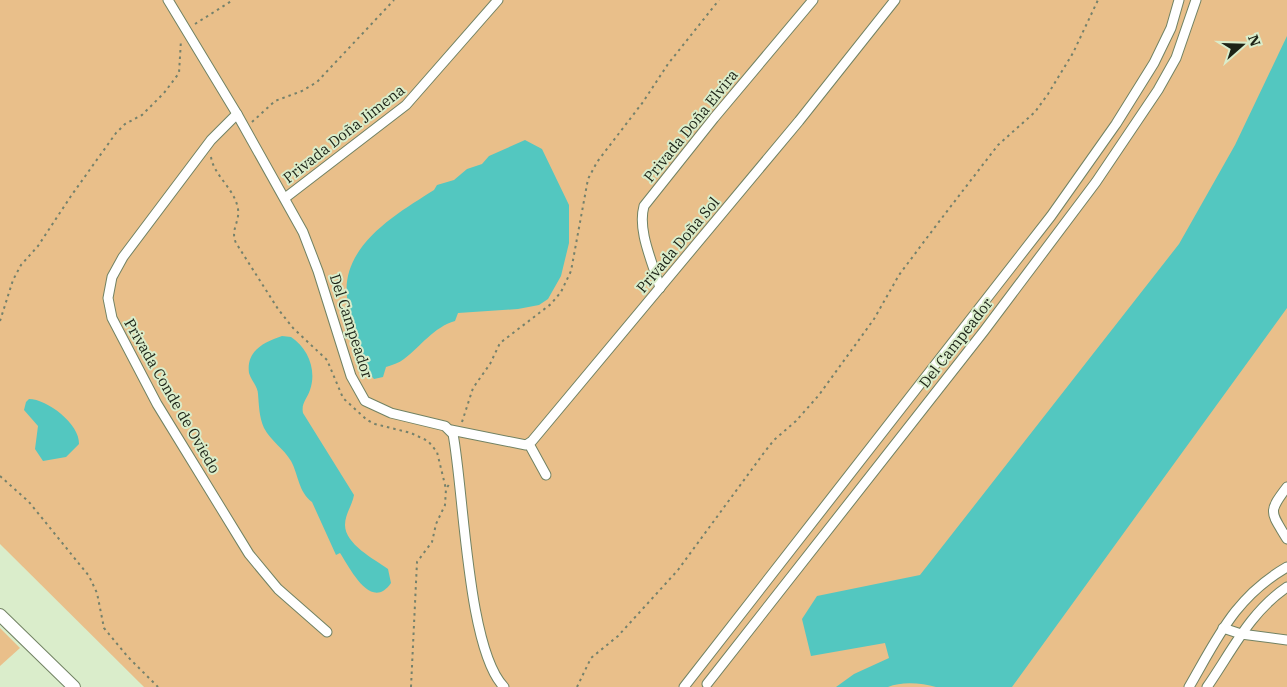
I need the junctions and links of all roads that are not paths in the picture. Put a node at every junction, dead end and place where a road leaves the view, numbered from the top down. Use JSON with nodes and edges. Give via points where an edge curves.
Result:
{"nodes":[{"id":1,"x":168,"y":0,"type":"edge"},
{"id":2,"x":498,"y":0,"type":"edge"},
{"id":3,"x":813,"y":0,"type":"edge"},
{"id":4,"x":895,"y":0,"type":"edge"},
{"id":5,"x":1179,"y":0,"type":"edge"},
{"id":6,"x":1196,"y":0,"type":"edge"},
{"id":7,"x":237,"y":114,"type":"junction"},
{"id":8,"x":285,"y":198,"type":"junction"},
{"id":9,"x":1014,"y":266,"type":"junction"},
{"id":10,"x":1026,"y":276,"type":"junction"},
{"id":11,"x":660,"y":288,"type":"junction"},
{"id":12,"x":912,"y":396,"type":"junction"},
{"id":13,"x":924,"y":407,"type":"junction"},
{"id":14,"x":455,"y":431,"type":"junction"},
{"id":15,"x":529,"y":444,"type":"junction"},
{"id":16,"x":546,"y":475,"type":"dead end"},
{"id":17,"x":1287,"y":487,"type":"edge"},
{"id":18,"x":810,"y":528,"type":"junction"},
{"id":19,"x":822,"y":537,"type":"junction"},
{"id":20,"x":1287,"y":539,"type":"edge"},
{"id":21,"x":1287,"y":567,"type":"edge"},
{"id":22,"x":1287,"y":587,"type":"edge"},
{"id":23,"x":0,"y":615,"type":"edge"},
{"id":24,"x":1223,"y":628,"type":"junction"},
{"id":25,"x":327,"y":632,"type":"dead end"},
{"id":26,"x":1241,"y":634,"type":"junction"},
{"id":27,"x":1287,"y":640,"type":"edge"},
{"id":28,"x":686,"y":684,"type":"edge"},
{"id":29,"x":708,"y":685,"type":"edge"},
{"id":30,"x":74,"y":687,"type":"edge"},
{"id":31,"x":504,"y":687,"type":"edge"},
{"id":32,"x":1189,"y":687,"type":"edge"},
{"id":33,"x":1207,"y":687,"type":"edge"}],
"edges":[{"from":1,"to":7,"type":"street","name":"Del Campeador"},
{"from":2,"to":8,"type":"street","name":"Privada Doña Jimena","via":[[406,105]]},
{"from":3,"to":11,"type":"street","name":"Privada Doña Elvira","via":[[644,206],[641,216]]},
{"from":4,"to":11,"type":"street","name":"Privada Doña Sol"},
{"from":5,"to":9,"type":"street","name":"Del Campeador","via":[[1171,28],[1154,63],[1105,140]]},
{"from":6,"to":10,"type":"street","name":"Del Campeador","via":[[1176,58],[1158,90],[1096,182]]},
{"from":7,"to":8,"type":"street","name":"Del Campeador"},
{"from":7,"to":25,"type":"street","name":"Privada Conde de Oviedo","via":[[211,140],[123,257],[112,277],[108,298],[112,318],[157,404],[249,554],[278,589]]},
{"from":8,"to":14,"type":"street","name":"Del Campeador","via":[[318,271],[350,376],[365,401],[379,409]]},
{"from":9,"to":10,"type":"street"},
{"from":9,"to":12,"type":"street","name":"Del Campeador"},
{"from":10,"to":13,"type":"street","name":"Del Campeador"},
{"from":11,"to":15,"type":"street","name":"Privada Doña Sol"},
{"from":12,"to":13,"type":"street"},
{"from":12,"to":18,"type":"street","name":"Del Campeador"},
{"from":13,"to":19,"type":"street","name":"Del Campeador"},
{"from":14,"to":15,"type":"street"},
{"from":14,"to":31,"type":"street","via":[[457,473],[477,618],[491,669]]},
{"from":15,"to":16,"type":"street"},
{"from":17,"to":20,"type":"street","via":[[1274,503],[1273,516]]},
{"from":18,"to":19,"type":"street"},
{"from":18,"to":28,"type":"street","name":"Del Campeador"},
{"from":19,"to":29,"type":"street","name":"Del Campeador"},
{"from":21,"to":24,"type":"street","via":[[1254,590]]},
{"from":22,"to":26,"type":"street","via":[[1259,611]]},
{"from":23,"to":30,"type":"street"},
{"from":24,"to":26,"type":"street"},
{"from":24,"to":32,"type":"street"},
{"from":26,"to":27,"type":"street"},
{"from":26,"to":33,"type":"street"},
{"from":28,"to":29,"type":"street","name":"Del Campeador","via":[[695,679]]}]}
